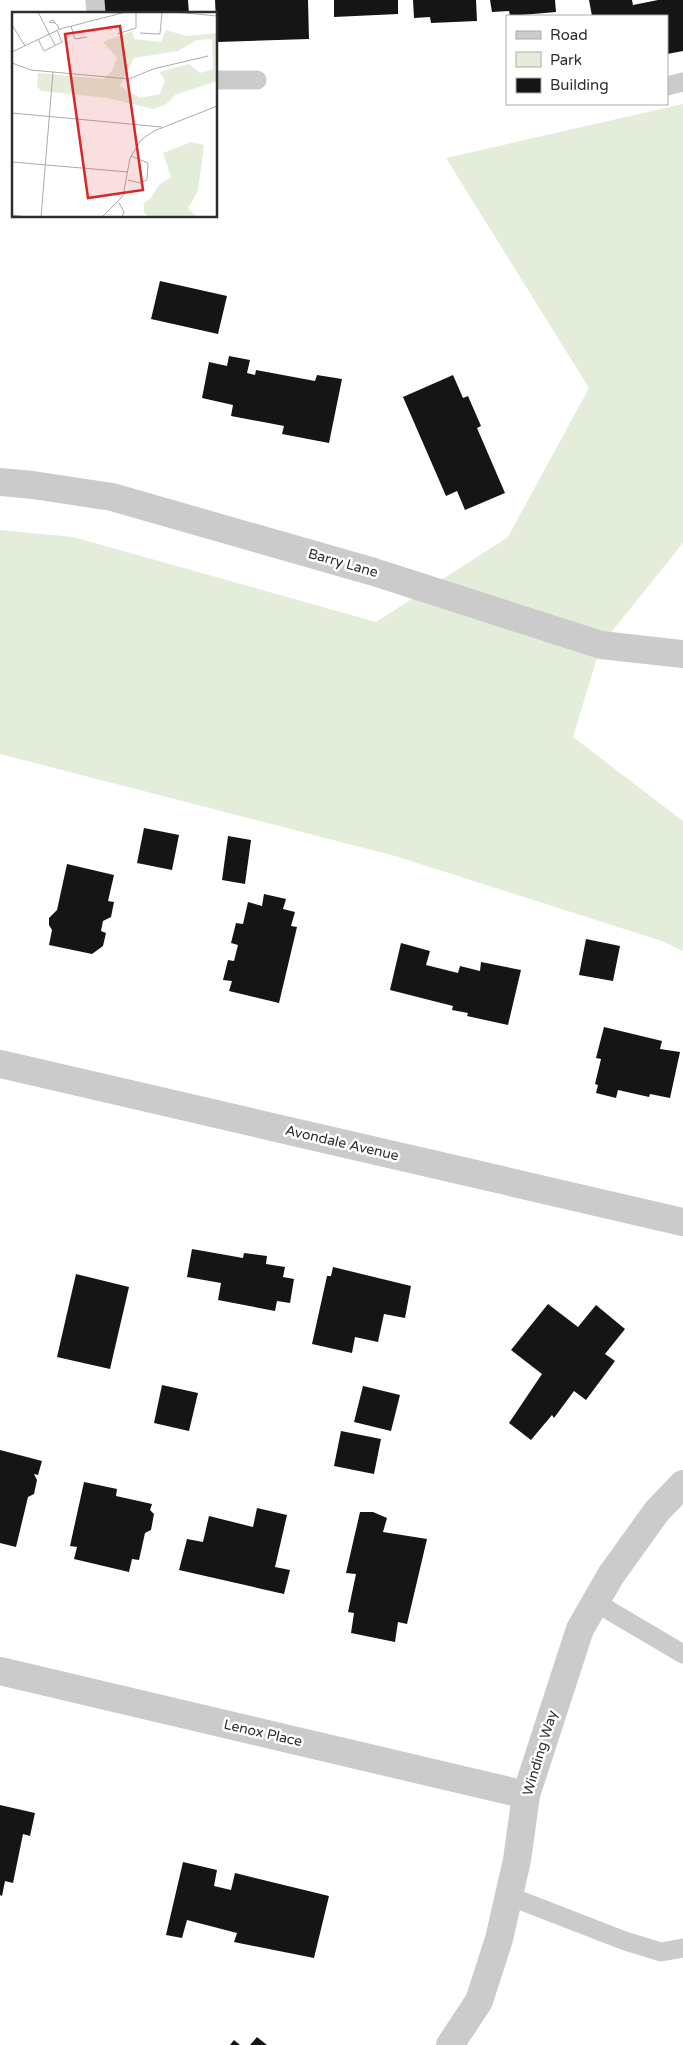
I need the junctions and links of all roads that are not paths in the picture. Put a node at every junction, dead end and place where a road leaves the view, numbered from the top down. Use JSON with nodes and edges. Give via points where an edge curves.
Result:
{"nodes":[{"id":1,"x":218,"y":80,"type":"edge"},
{"id":2,"x":257,"y":80,"type":"dead end"},
{"id":3,"x":683,"y":82,"type":"edge"},
{"id":4,"x":668,"y":86,"type":"edge"},
{"id":5,"x":0,"y":482,"type":"edge"},
{"id":6,"x":683,"y":654,"type":"edge"},
{"id":7,"x":0,"y":1064,"type":"edge"},
{"id":8,"x":683,"y":1222,"type":"edge"},
{"id":9,"x":683,"y":1484,"type":"edge"},
{"id":10,"x":595,"y":1602,"type":"junction"},
{"id":11,"x":683,"y":1654,"type":"edge"},
{"id":12,"x":0,"y":1671,"type":"edge"},
{"id":13,"x":526,"y":1795,"type":"junction"},
{"id":14,"x":509,"y":1896,"type":"junction"},
{"id":15,"x":683,"y":1948,"type":"edge"},
{"id":16,"x":450,"y":2045,"type":"edge"}],
"edges":[{"from":1,"to":2,"type":"lane"},
{"from":3,"to":4,"type":"lane"},
{"from":5,"to":6,"type":"street","name":"Barry Lane","via":[[112,497],[374,572],[601,645]]},
{"from":7,"to":8,"type":"street","name":"Avondale Avenue"},
{"from":9,"to":10,"type":"street","name":"Winding Way","via":[[657,1511]]},
{"from":10,"to":11,"type":"lane"},
{"from":10,"to":13,"type":"street","name":"Winding Way","via":[[580,1629]]},
{"from":12,"to":13,"type":"street","name":"Lenox Place"},
{"from":13,"to":14,"type":"street","name":"Winding Way"},
{"from":14,"to":15,"type":"lane","via":[[661,1952]]},
{"from":14,"to":16,"type":"street","name":"Winding Way","via":[[499,1939],[478,2001]]}]}
